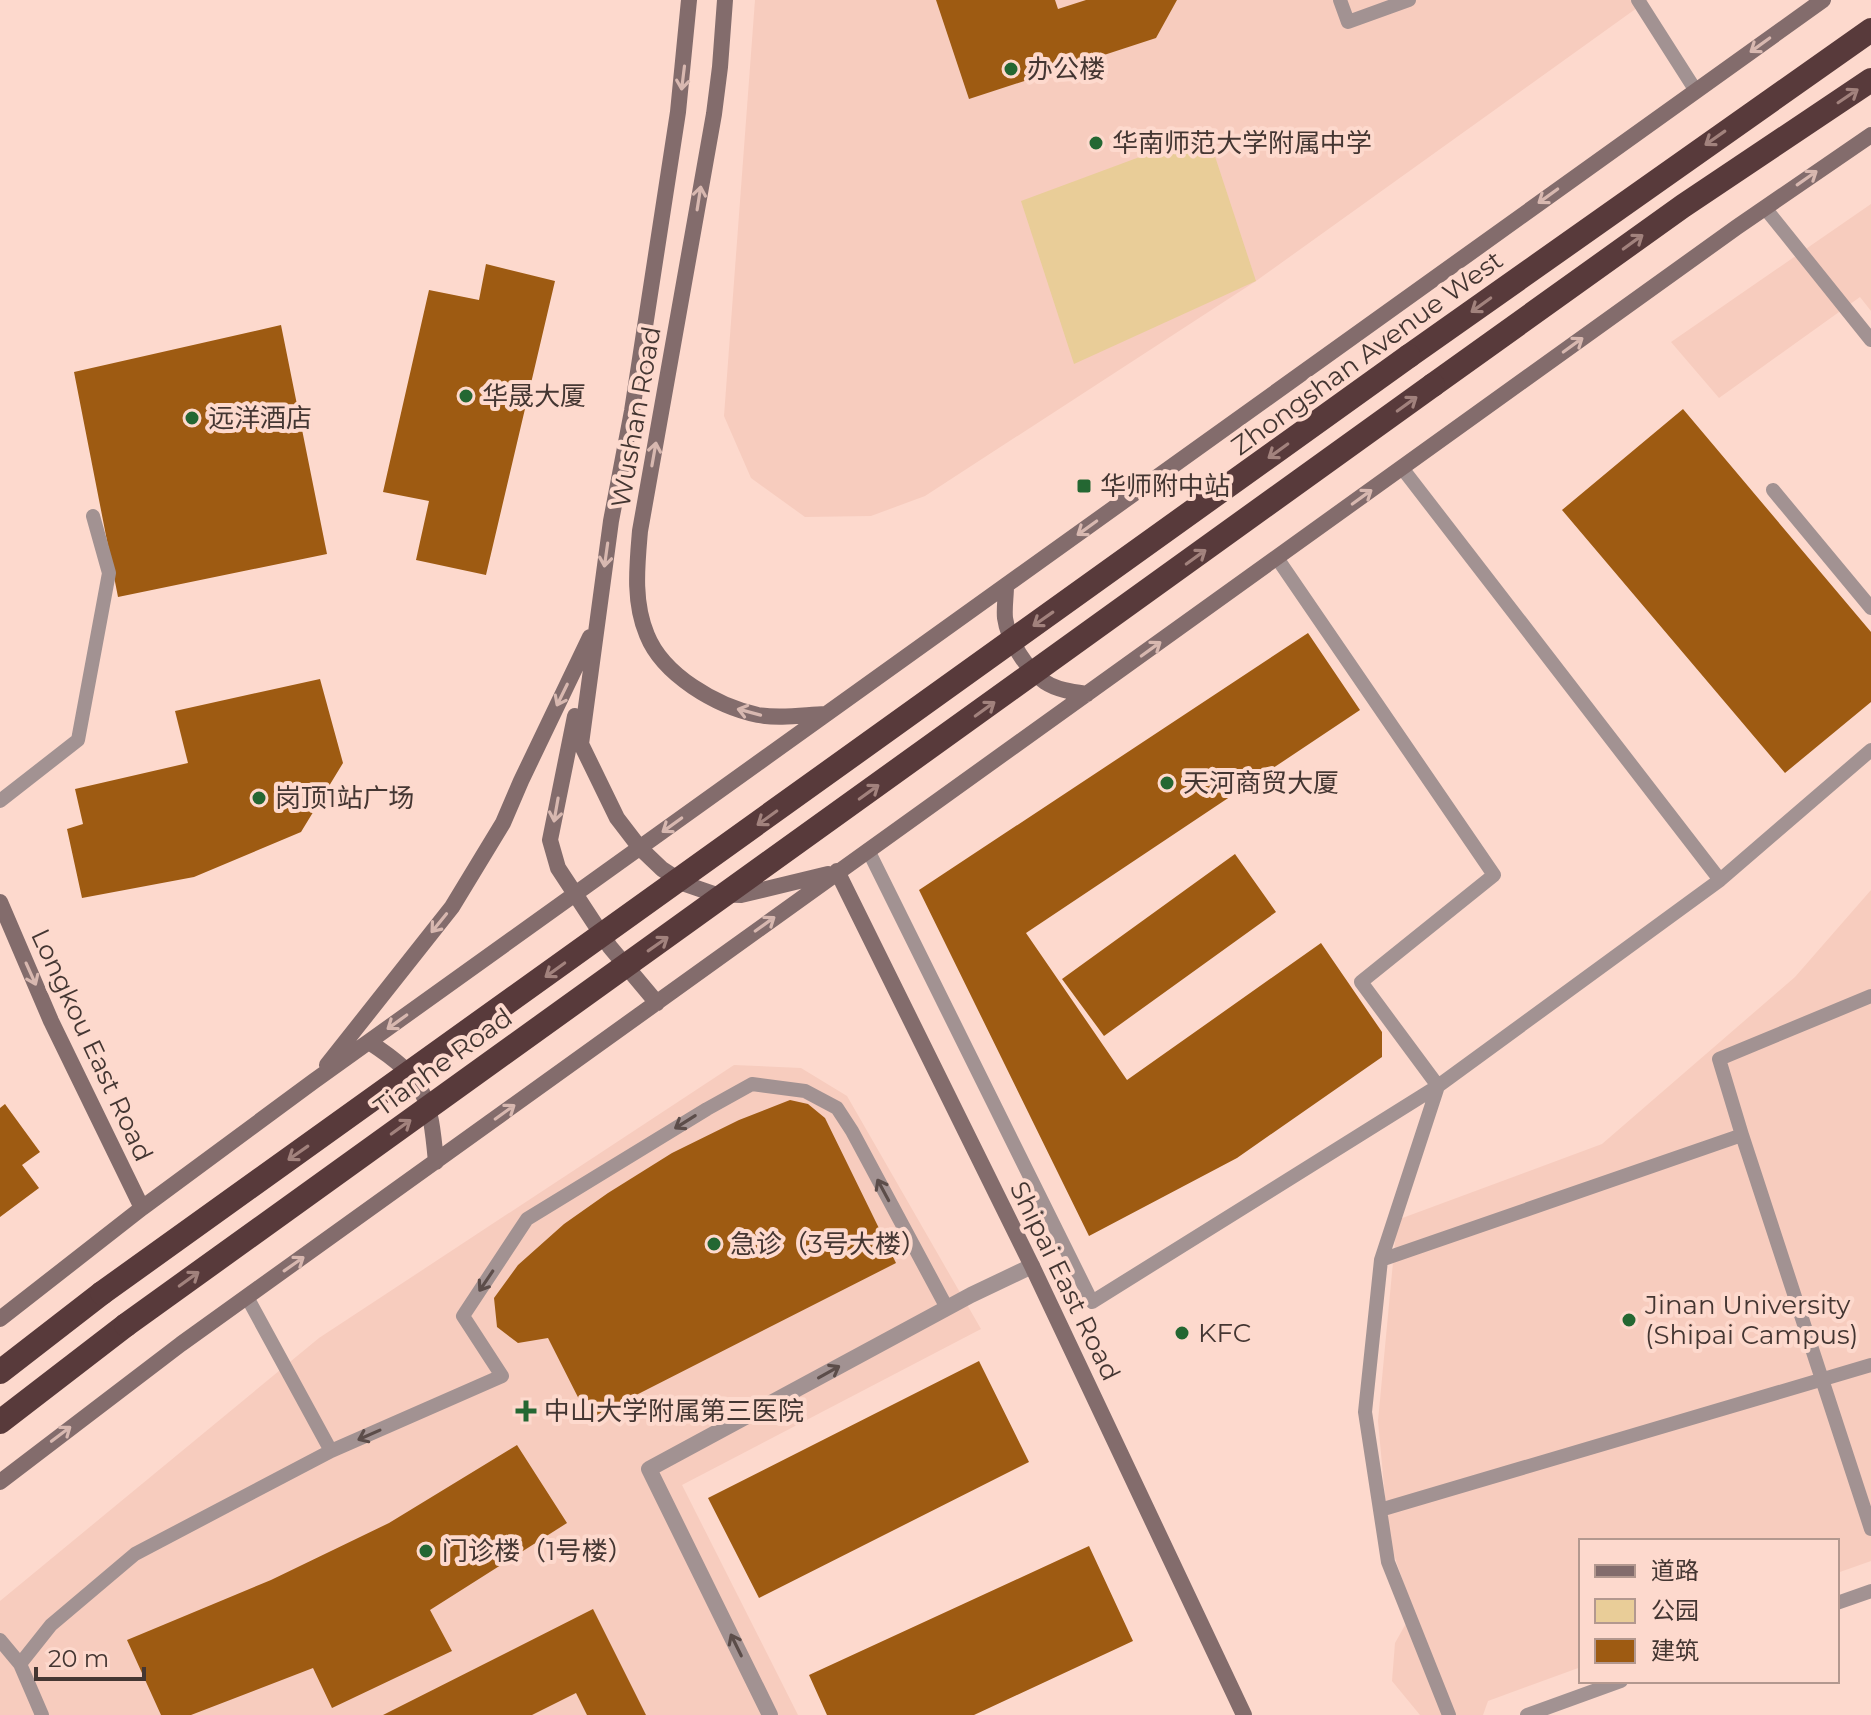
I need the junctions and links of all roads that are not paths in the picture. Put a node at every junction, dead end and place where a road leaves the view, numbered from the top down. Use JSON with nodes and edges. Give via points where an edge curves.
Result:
{"nodes":[{"id":1,"x":689,"y":0,"type":"edge"},
{"id":2,"x":725,"y":0,"type":"edge"},
{"id":3,"x":1340,"y":0,"type":"edge"},
{"id":4,"x":1409,"y":0,"type":"edge"},
{"id":5,"x":1638,"y":0,"type":"edge"},
{"id":6,"x":1823,"y":0,"type":"edge"},
{"id":7,"x":1871,"y":30,"type":"edge"},
{"id":8,"x":1871,"y":80,"type":"edge"},
{"id":9,"x":1696,"y":91,"type":"junction"},
{"id":10,"x":1871,"y":135,"type":"edge"},
{"id":11,"x":1765,"y":208,"type":"junction"},
{"id":12,"x":1871,"y":340,"type":"edge"},
{"id":13,"x":1402,"y":468,"type":"junction"},
{"id":14,"x":1773,"y":490,"type":"dead end"},
{"id":15,"x":93,"y":516,"type":"dead end"},
{"id":16,"x":1277,"y":558,"type":"junction"},
{"id":17,"x":1006,"y":586,"type":"junction"},
{"id":18,"x":1871,"y":608,"type":"edge"},
{"id":19,"x":596,"y":625,"type":"junction"},
{"id":20,"x":1087,"y":694,"type":"junction"},
{"id":21,"x":827,"y":714,"type":"junction"},
{"id":22,"x":898,"y":723,"type":"joint"},
{"id":23,"x":1871,"y":750,"type":"edge"},
{"id":24,"x":0,"y":801,"type":"edge"},
{"id":25,"x":640,"y":848,"type":"junction"},
{"id":26,"x":868,"y":850,"type":"junction"},
{"id":27,"x":837,"y":871,"type":"junction"},
{"id":28,"x":1720,"y":880,"type":"junction"},
{"id":29,"x":574,"y":895,"type":"junction"},
{"id":30,"x":0,"y":905,"type":"edge"},
{"id":31,"x":1871,"y":996,"type":"edge"},
{"id":32,"x":657,"y":1003,"type":"junction"},
{"id":33,"x":369,"y":1042,"type":"junction"},
{"id":34,"x":314,"y":1081,"type":"junction"},
{"id":35,"x":1438,"y":1086,"type":"junction"},
{"id":36,"x":1742,"y":1135,"type":"junction"},
{"id":37,"x":436,"y":1162,"type":"junction"},
{"id":38,"x":142,"y":1208,"type":"junction"},
{"id":39,"x":1381,"y":1260,"type":"junction"},
{"id":40,"x":1032,"y":1266,"type":"junction"},
{"id":41,"x":247,"y":1297,"type":"junction"},
{"id":42,"x":947,"y":1308,"type":"junction"},
{"id":43,"x":0,"y":1319,"type":"edge"},
{"id":44,"x":1871,"y":1365,"type":"edge"},
{"id":45,"x":0,"y":1372,"type":"edge"},
{"id":46,"x":1822,"y":1379,"type":"junction"},
{"id":47,"x":0,"y":1422,"type":"edge"},
{"id":48,"x":331,"y":1451,"type":"junction"},
{"id":49,"x":0,"y":1482,"type":"edge"},
{"id":50,"x":1380,"y":1510,"type":"junction"},
{"id":51,"x":1871,"y":1529,"type":"edge"},
{"id":52,"x":1871,"y":1591,"type":"edge"},
{"id":53,"x":1839,"y":1602,"type":"edge"},
{"id":54,"x":0,"y":1640,"type":"edge"},
{"id":55,"x":20,"y":1664,"type":"junction"},
{"id":56,"x":1615,"y":1683,"type":"edge"},
{"id":57,"x":42,"y":1715,"type":"edge"},
{"id":58,"x":770,"y":1715,"type":"edge"},
{"id":59,"x":1244,"y":1715,"type":"edge"},
{"id":60,"x":1449,"y":1715,"type":"edge"},
{"id":61,"x":1527,"y":1715,"type":"edge"}],
"edges":[{"from":1,"to":19,"type":"main road","name":"Wushan Road","one_way":true,"via":[[678,112]]},
{"from":21,"to":2,"type":"main road","name":"Wushan Road","one_way":true,"via":[[761,715],[706,694],[657,655],[638,601],[640,531],[714,114]]},
{"from":3,"to":4,"type":"lane","via":[[1348,22]]},
{"from":5,"to":9,"type":"lane"},
{"from":6,"to":9,"type":"main road","one_way":true},
{"from":7,"to":22,"type":"highway","name":"Zhongshan Avenue West","one_way":true,"bridge":true},
{"from":47,"to":8,"type":"highway","name":"Tianhe Road","one_way":true,"bridge":true,"via":[[126,1325],[1433,385],[1683,206]]},
{"from":9,"to":17,"type":"main road","one_way":true},
{"from":11,"to":10,"type":"main road","one_way":true},
{"from":11,"to":12,"type":"lane"},
{"from":13,"to":11,"type":"main road","one_way":true},
{"from":16,"to":13,"type":"main road","one_way":true},
{"from":13,"to":28,"type":"lane"},
{"from":14,"to":18,"type":"lane"},
{"from":15,"to":24,"type":"lane","via":[[109,573],[78,740]]},
{"from":20,"to":16,"type":"main road","one_way":true},
{"from":16,"to":35,"type":"lane","via":[[1494,875],[1361,982]]},
{"from":17,"to":20,"type":"main road","via":[[1005,619],[1028,664],[1044,681]]},
{"from":17,"to":21,"type":"main road"},
{"from":19,"to":25,"type":"main road","name":"Wushan Road","via":[[581,744],[617,818]]},
{"from":19,"to":29,"type":"main road","name":"Wushan Road","one_way":true,"via":[[550,840]]},
{"from":19,"to":34,"type":"main road","one_way":true,"via":[[503,823],[452,907]]},
{"from":20,"to":26,"type":"main road"},
{"from":21,"to":25,"type":"main road","one_way":true},
{"from":22,"to":45,"type":"highway","name":"Tianhe Road","one_way":true,"bridge":true,"via":[[102,1293]]},
{"from":23,"to":28,"type":"lane"},
{"from":25,"to":27,"type":"main road","name":"Wushan Road","via":[[685,884],[714,894],[741,895]]},
{"from":25,"to":29,"type":"main road"},
{"from":26,"to":27,"type":"main road"},
{"from":26,"to":35,"type":"lane","via":[[1092,1302]]},
{"from":32,"to":27,"type":"main road","one_way":true},
{"from":27,"to":40,"type":"main road","name":"Shipai East Road"},
{"from":28,"to":35,"type":"lane"},
{"from":29,"to":32,"type":"main road","name":"Wushan Road"},
{"from":29,"to":33,"type":"main road","one_way":true},
{"from":30,"to":38,"type":"main road","name":"Longkou East Road","one_way":true},
{"from":31,"to":36,"type":"lane","via":[[1719,1059]]},
{"from":37,"to":32,"type":"main road","one_way":true},
{"from":33,"to":34,"type":"main road"},
{"from":33,"to":37,"type":"main road","via":[[404,1067],[425,1096]]},
{"from":34,"to":38,"type":"main road"},
{"from":35,"to":39,"type":"lane"},
{"from":36,"to":39,"type":"lane"},
{"from":36,"to":46,"type":"lane"},
{"from":41,"to":37,"type":"main road","one_way":true},
{"from":38,"to":43,"type":"main road"},
{"from":39,"to":50,"type":"lane","via":[[1365,1412]]},
{"from":40,"to":42,"type":"street"},
{"from":40,"to":59,"type":"main road","name":"Shipai East Road"},
{"from":41,"to":48,"type":"lane"},
{"from":49,"to":41,"type":"main road","one_way":true},
{"from":42,"to":48,"type":"lane","one_way":true,"via":[[837,1108],[805,1091],[752,1084],[527,1219],[463,1316],[502,1376]]},
{"from":58,"to":42,"type":"street","one_way":true,"via":[[649,1469]]},
{"from":44,"to":46,"type":"lane"},
{"from":46,"to":50,"type":"lane"},
{"from":46,"to":51,"type":"lane"},
{"from":48,"to":55,"type":"lane","via":[[135,1554],[51,1625]]},
{"from":50,"to":60,"type":"lane","via":[[1388,1562]]},
{"from":52,"to":53,"type":"lane"},
{"from":54,"to":55,"type":"lane"},
{"from":55,"to":57,"type":"lane"},
{"from":56,"to":61,"type":"lane"}]}
